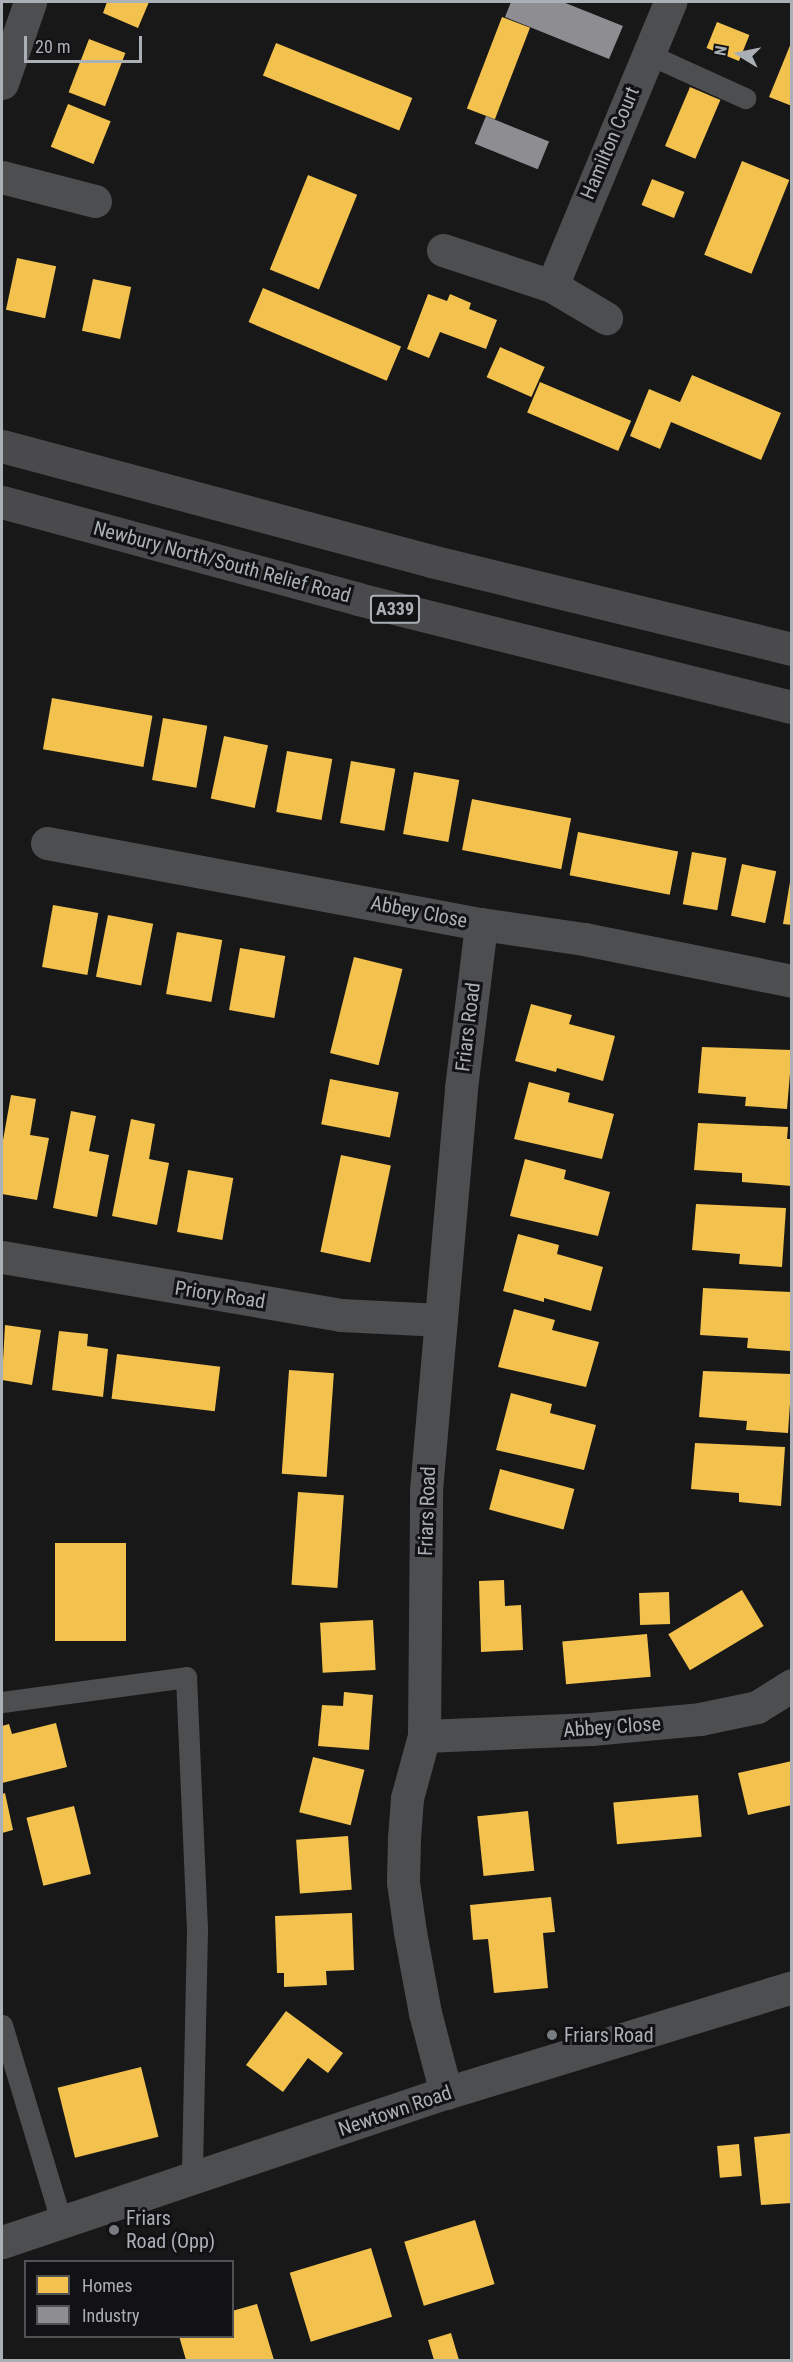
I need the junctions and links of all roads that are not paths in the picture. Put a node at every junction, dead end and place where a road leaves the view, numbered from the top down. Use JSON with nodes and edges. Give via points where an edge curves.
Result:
{"nodes":[{"id":1,"x":30,"y":2,"type":"edge"},
{"id":2,"x":670,"y":2,"type":"edge"},
{"id":3,"x":648,"y":54,"type":"junction"},
{"id":4,"x":2,"y":83,"type":"edge"},
{"id":5,"x":745,"y":98,"type":"dead end"},
{"id":6,"x":2,"y":177,"type":"edge"},
{"id":7,"x":94,"y":201,"type":"dead end"},
{"id":8,"x":443,"y":250,"type":"dead end"},
{"id":9,"x":552,"y":286,"type":"junction"},
{"id":10,"x":606,"y":318,"type":"dead end"},
{"id":11,"x":2,"y":446,"type":"edge"},
{"id":12,"x":2,"y":502,"type":"edge"},
{"id":13,"x":792,"y":649,"type":"edge"},
{"id":14,"x":792,"y":707,"type":"edge"},
{"id":15,"x":47,"y":843,"type":"dead end"},
{"id":16,"x":481,"y":924,"type":"junction"},
{"id":17,"x":792,"y":981,"type":"edge"},
{"id":18,"x":2,"y":1257,"type":"edge"},
{"id":19,"x":441,"y":1320,"type":"junction"},
{"id":20,"x":792,"y":1685,"type":"edge"},
{"id":21,"x":2,"y":1702,"type":"edge"},
{"id":22,"x":424,"y":1736,"type":"junction"},
{"id":23,"x":792,"y":1987,"type":"edge"},
{"id":24,"x":2,"y":2025,"type":"edge"},
{"id":25,"x":446,"y":2093,"type":"junction"},
{"id":26,"x":192,"y":2179,"type":"junction"},
{"id":27,"x":62,"y":2224,"type":"junction"},
{"id":28,"x":2,"y":2242,"type":"edge"}],
"edges":[{"from":1,"to":4,"type":"street"},
{"from":2,"to":3,"type":"street","name":"Hamilton Court"},
{"from":3,"to":5,"type":"lane"},
{"from":3,"to":9,"type":"street","name":"Hamilton Court"},
{"from":6,"to":7,"type":"street"},
{"from":8,"to":9,"type":"street"},
{"from":9,"to":10,"type":"street"},
{"from":11,"to":13,"type":"highway","via":[[442,564]]},
{"from":12,"to":14,"type":"highway","name":"Newbury North/South Relief Road","number":"A339","via":[[369,602]]},
{"from":15,"to":16,"type":"street","name":"Abbey Close"},
{"from":16,"to":17,"type":"street","name":"Abbey Close","via":[[584,939]]},
{"from":16,"to":19,"type":"street","name":"Friars Road","via":[[463,1070]]},
{"from":18,"to":19,"type":"street","name":"Priory Road","via":[[341,1315]]},
{"from":19,"to":22,"type":"street","name":"Friars Road","via":[[426,1490]]},
{"from":20,"to":22,"type":"street","name":"Abbey Close","via":[[757,1707],[700,1719],[591,1729]]},
{"from":21,"to":26,"type":"lane","via":[[186,1677],[197,1930]]},
{"from":22,"to":25,"type":"street","name":"Friars Road","via":[[407,1798],[403,1882],[425,2013]]},
{"from":23,"to":25,"type":"street","name":"Newtown Road"},
{"from":24,"to":27,"type":"lane"},
{"from":25,"to":26,"type":"street","name":"Newtown Road"},
{"from":26,"to":27,"type":"street","name":"Newtown Road"},
{"from":27,"to":28,"type":"street","name":"Newtown Road"}]}
